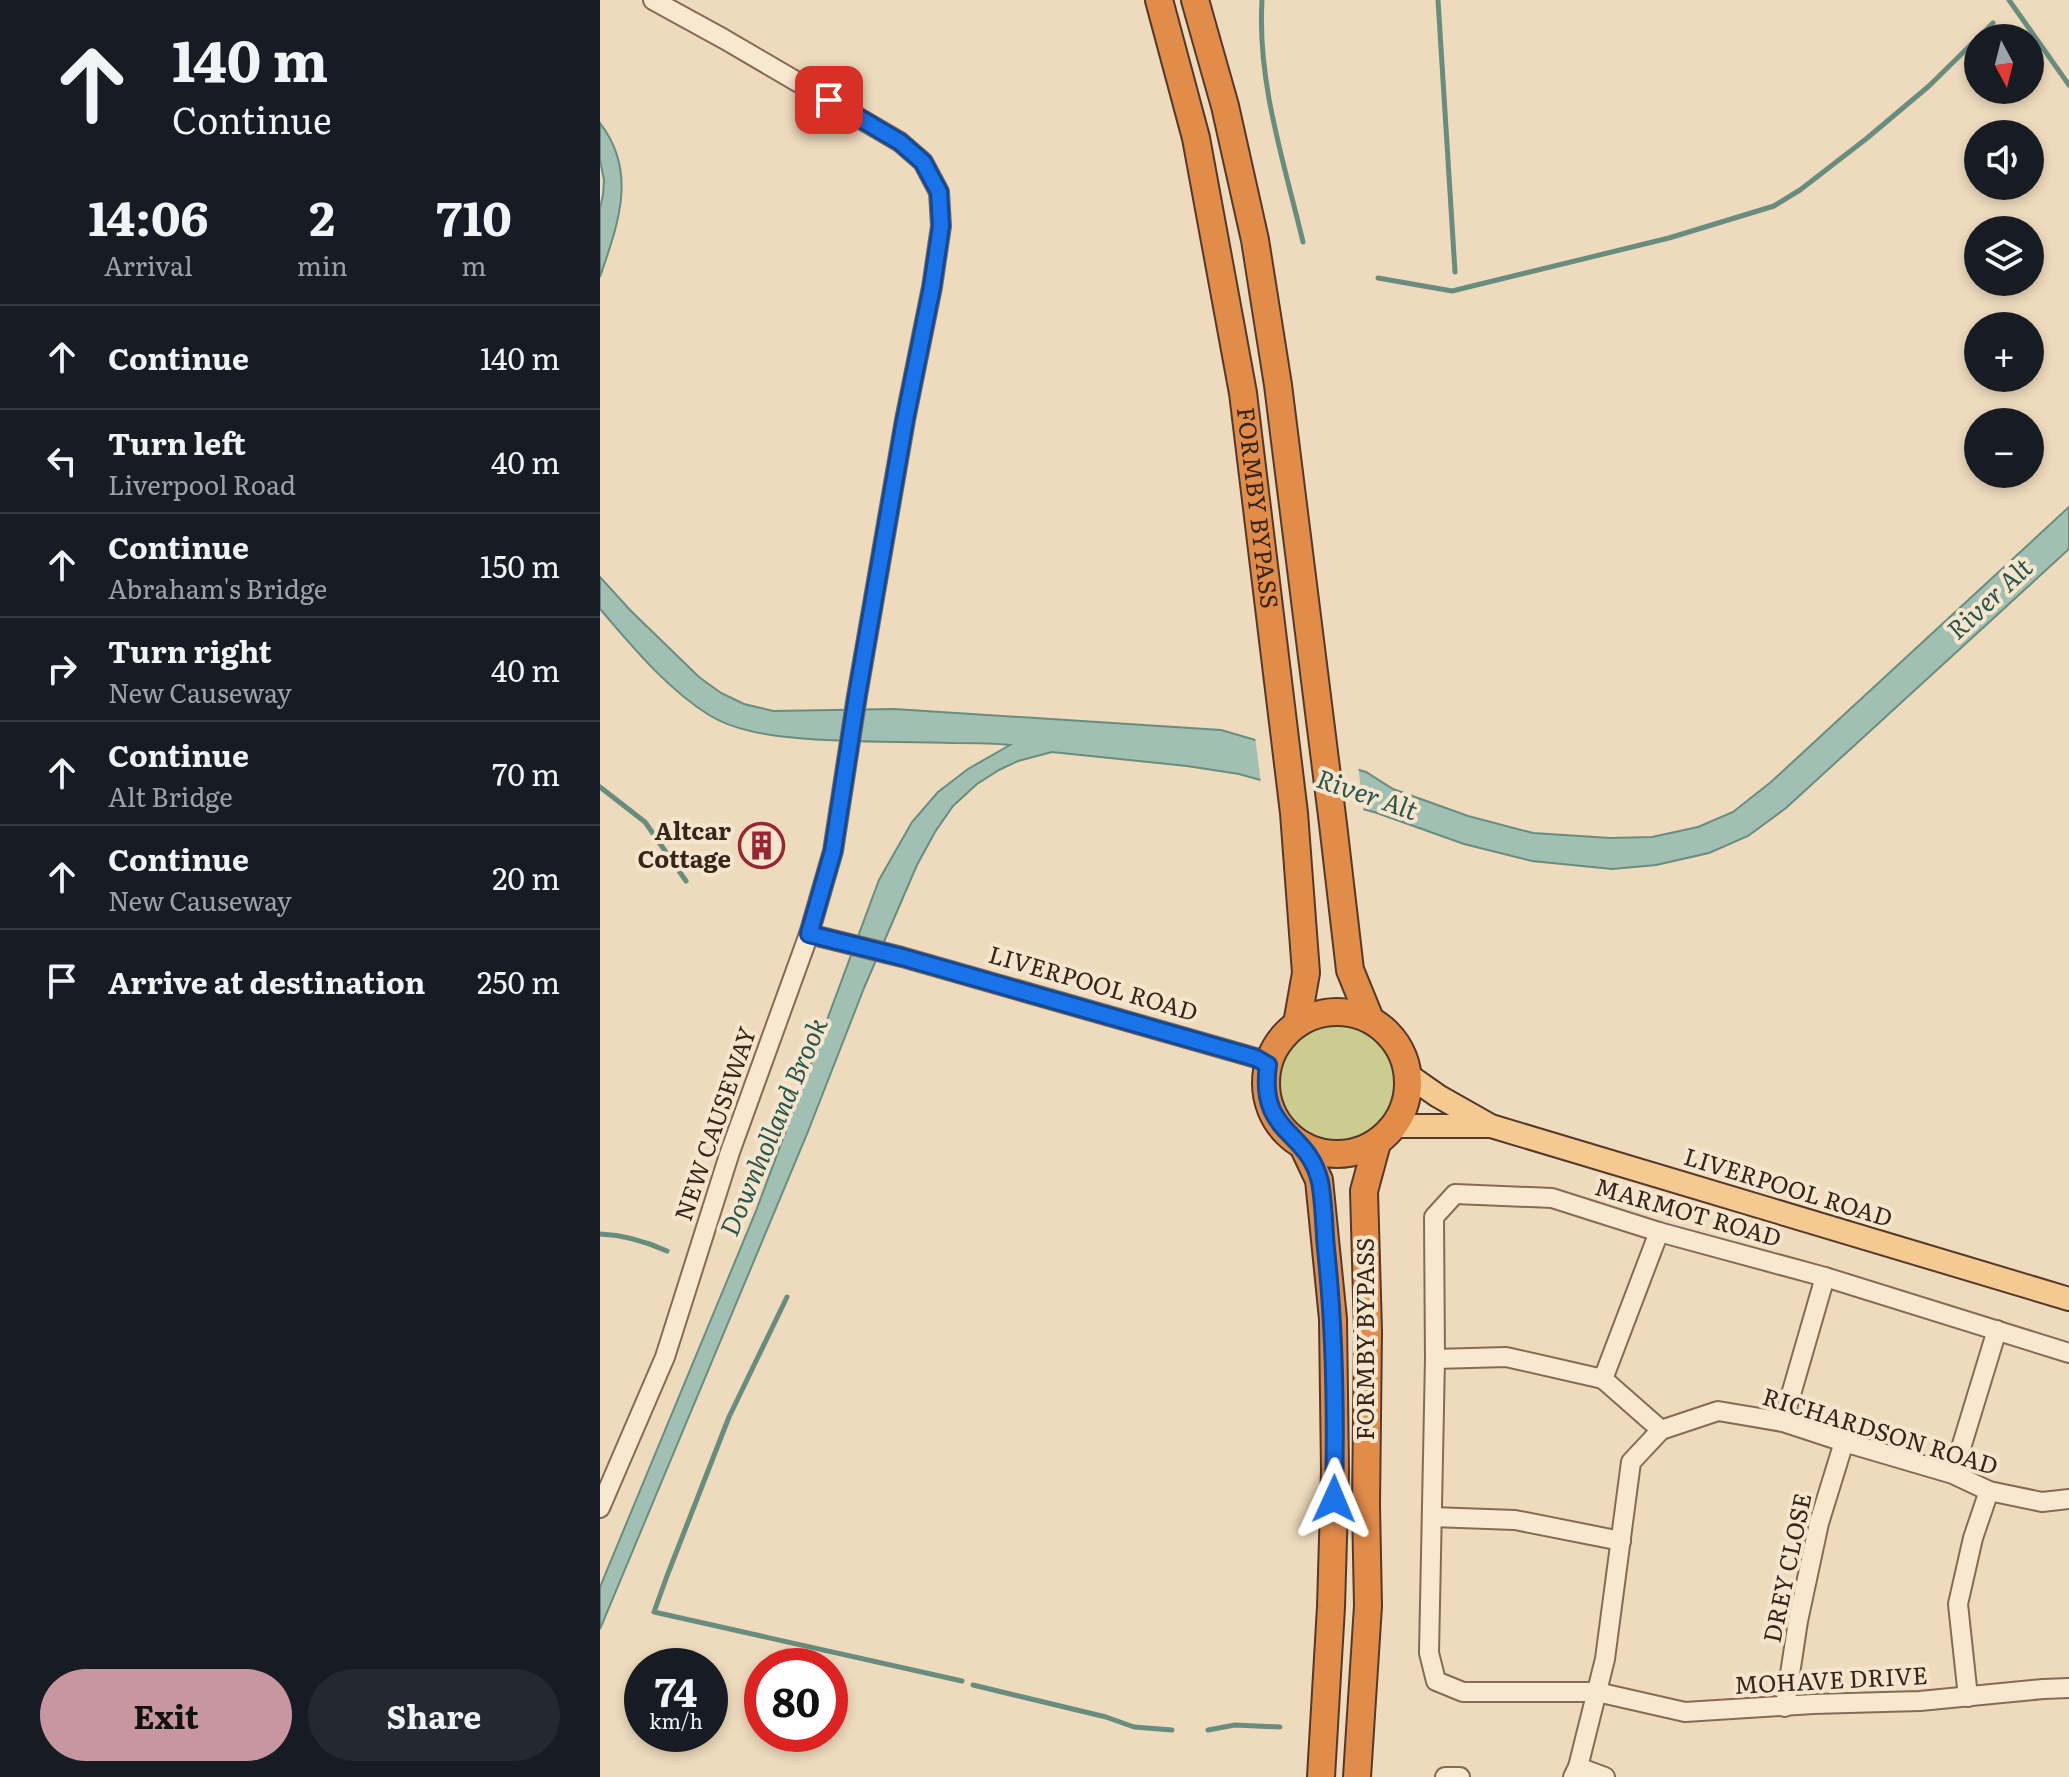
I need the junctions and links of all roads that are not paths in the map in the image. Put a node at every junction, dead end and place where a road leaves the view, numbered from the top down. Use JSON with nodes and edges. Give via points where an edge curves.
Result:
{"nodes":[{"id":1,"x":653,"y":0,"type":"edge"},
{"id":2,"x":1159,"y":0,"type":"edge"},
{"id":3,"x":1195,"y":0,"type":"edge"},
{"id":4,"x":809,"y":934,"type":"junction"},
{"id":5,"x":1370,"y":1019,"type":"junction"},
{"id":6,"x":1297,"y":1024,"type":"junction"},
{"id":7,"x":1268,"y":1065,"type":"junction"},
{"id":8,"x":1408,"y":1075,"type":"junction"},
{"id":9,"x":1491,"y":1126,"type":"junction"},
{"id":10,"x":1386,"y":1134,"type":"junction"},
{"id":11,"x":1303,"y":1146,"type":"junction"},
{"id":12,"x":1659,"y":1232,"type":"junction"},
{"id":13,"x":1825,"y":1277,"type":"junction"},
{"id":14,"x":2069,"y":1299,"type":"edge"},
{"id":15,"x":1997,"y":1330,"type":"junction"},
{"id":16,"x":2069,"y":1353,"type":"edge"},
{"id":17,"x":1435,"y":1359,"type":"junction"},
{"id":18,"x":1603,"y":1379,"type":"junction"},
{"id":19,"x":1783,"y":1422,"type":"junction"},
{"id":20,"x":1661,"y":1430,"type":"junction"},
{"id":21,"x":1844,"y":1442,"type":"junction"},
{"id":22,"x":1953,"y":1474,"type":"junction"},
{"id":23,"x":1989,"y":1491,"type":"junction"},
{"id":24,"x":2069,"y":1499,"type":"edge"},
{"id":25,"x":600,"y":1508,"type":"edge"},
{"id":26,"x":1432,"y":1517,"type":"junction"},
{"id":27,"x":1621,"y":1541,"type":"junction"},
{"id":28,"x":2069,"y":1688,"type":"edge"},
{"id":29,"x":1597,"y":1692,"type":"junction"},
{"id":30,"x":1968,"y":1697,"type":"junction"},
{"id":31,"x":1785,"y":1707,"type":"junction"},
{"id":32,"x":1576,"y":1772,"type":"edge"},
{"id":33,"x":1321,"y":1777,"type":"edge"},
{"id":34,"x":1357,"y":1777,"type":"edge"},
{"id":35,"x":1445,"y":1777,"type":"edge"},
{"id":36,"x":1460,"y":1777,"type":"edge"},
{"id":37,"x":1605,"y":1777,"type":"edge"}],
"edges":[{"from":1,"to":4,"type":"street","name":"NEW CAUSEWAY","via":[[900,142],[923,162],[939,192],[941,226],[932,287],[833,851]]},
{"from":2,"to":6,"type":"highway","name":"FORMBY BYPASS","via":[[1196,138],[1243,393],[1294,813],[1306,973]]},
{"from":3,"to":5,"type":"highway","name":"FORMBY BYPASS","via":[[1255,240],[1278,385],[1350,970]]},
{"from":4,"to":7,"type":"street","name":"LIVERPOOL ROAD"},
{"from":4,"to":25,"type":"street","name":"NEW CAUSEWAY","via":[[730,1152],[665,1357]]},
{"from":5,"to":6,"type":"highway","via":[[1333,1012]]},
{"from":5,"to":8,"type":"highway","via":[[1389,1033]]},
{"from":6,"to":7,"type":"highway","via":[[1274,1049]]},
{"from":7,"to":11,"type":"highway","via":[[1272,1112]]},
{"from":8,"to":9,"type":"main road","name":"LIVERPOOL ROAD"},
{"from":8,"to":10,"type":"highway","via":[[1403,1111]]},
{"from":9,"to":10,"type":"main road","name":"LIVERPOOL ROAD"},
{"from":9,"to":14,"type":"main road","name":"LIVERPOOL ROAD"},
{"from":10,"to":11,"type":"highway","via":[[1359,1151],[1340,1154]]},
{"from":10,"to":34,"type":"highway","name":"FORMBY BYPASS","via":[[1364,1191],[1368,1606]]},
{"from":11,"to":33,"type":"highway","name":"FORMBY BYPASS","via":[[1319,1180],[1333,1319],[1335,1471]]},
{"from":12,"to":13,"type":"street","name":"MARMOT ROAD"},
{"from":12,"to":17,"type":"street","name":"MARMOT ROAD","via":[[1552,1198],[1455,1194],[1434,1217]]},
{"from":12,"to":18,"type":"street"},
{"from":13,"to":15,"type":"street","name":"MARMOT ROAD"},
{"from":13,"to":19,"type":"street"},
{"from":15,"to":16,"type":"street","name":"MARMOT ROAD"},
{"from":15,"to":22,"type":"street"},
{"from":17,"to":18,"type":"street","via":[[1506,1357]]},
{"from":17,"to":26,"type":"street","name":"MARMOT ROAD"},
{"from":18,"to":20,"type":"street"},
{"from":19,"to":20,"type":"street","name":"RICHARDSON ROAD","via":[[1718,1411]]},
{"from":19,"to":21,"type":"street","name":"RICHARDSON ROAD"},
{"from":20,"to":27,"type":"street","name":"RICHARDSON ROAD","via":[[1631,1462]]},
{"from":21,"to":22,"type":"street","name":"RICHARDSON ROAD"},
{"from":21,"to":31,"type":"street","name":"DREY CLOSE","via":[[1816,1537]]},
{"from":22,"to":23,"type":"street","name":"RICHARDSON ROAD"},
{"from":23,"to":24,"type":"street","name":"RICHARDSON ROAD","via":[[2042,1502]]},
{"from":23,"to":30,"type":"street","via":[[1958,1604]]},
{"from":26,"to":27,"type":"street","via":[[1515,1520]]},
{"from":26,"to":29,"type":"street","name":"MOHAVE DRIVE","via":[[1429,1653],[1436,1681],[1463,1692]]},
{"from":27,"to":29,"type":"street","name":"RICHARDSON ROAD"},
{"from":28,"to":30,"type":"street","name":"MOHAVE DRIVE"},
{"from":29,"to":31,"type":"street","name":"MOHAVE DRIVE","via":[[1685,1712]]},
{"from":29,"to":32,"type":"street","name":"RICHARDSON ROAD"},
{"from":30,"to":31,"type":"street","name":"MOHAVE DRIVE"},
{"from":32,"to":37,"type":"street"},
{"from":35,"to":36,"type":"street"}]}
